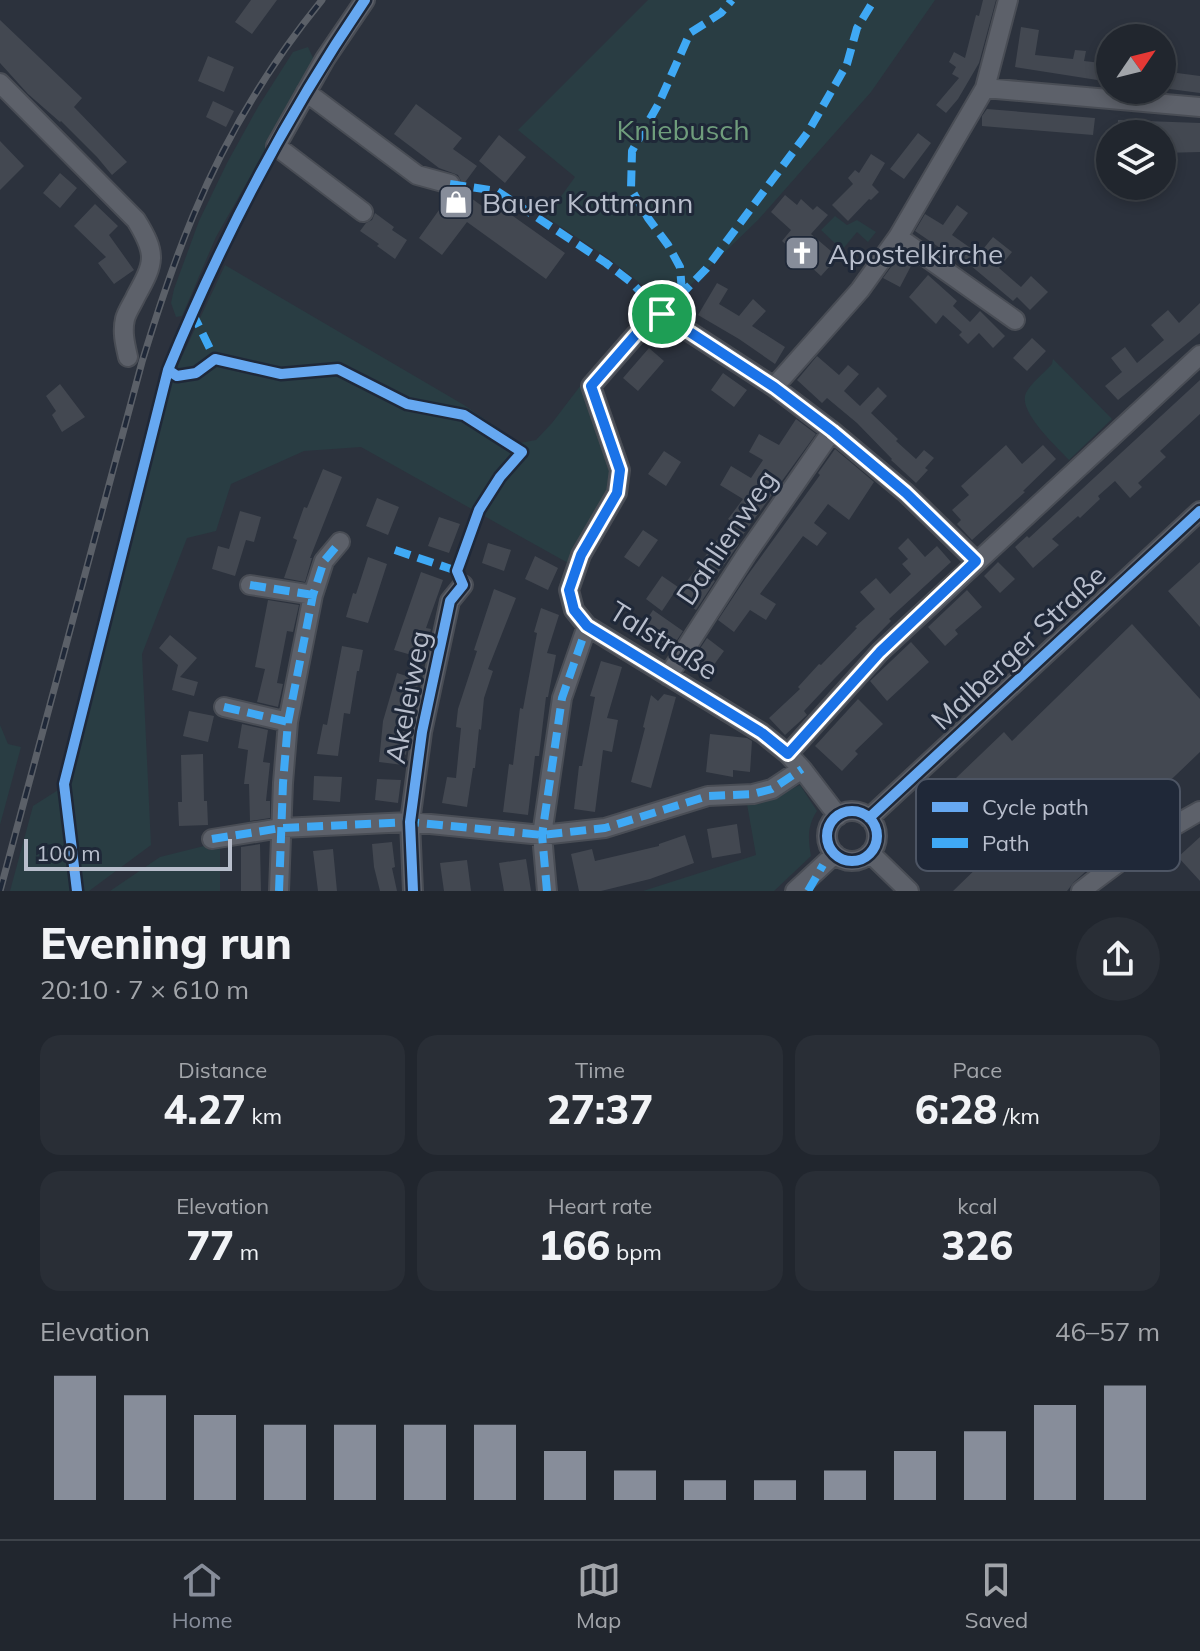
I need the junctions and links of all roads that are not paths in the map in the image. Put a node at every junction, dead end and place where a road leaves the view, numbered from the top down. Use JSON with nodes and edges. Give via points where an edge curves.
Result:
{"nodes":[{"id":1,"x":365,"y":0,"type":"edge"},
{"id":2,"x":1008,"y":0,"type":"edge"},
{"id":3,"x":0,"y":83,"type":"edge"},
{"id":4,"x":985,"y":88,"type":"junction"},
{"id":5,"x":306,"y":92,"type":"junction"},
{"id":6,"x":1200,"y":107,"type":"edge"},
{"id":7,"x":450,"y":184,"type":"dead end"},
{"id":8,"x":363,"y":212,"type":"dead end"},
{"id":9,"x":898,"y":237,"type":"junction"},
{"id":10,"x":1015,"y":320,"type":"dead end"},
{"id":11,"x":1200,"y":355,"type":"edge"},
{"id":12,"x":128,"y":357,"type":"dead end"},
{"id":13,"x":774,"y":387,"type":"junction"},
{"id":14,"x":832,"y":431,"type":"junction"},
{"id":15,"x":1200,"y":511,"type":"edge"},
{"id":16,"x":340,"y":542,"type":"dead end"},
{"id":17,"x":976,"y":561,"type":"junction"},
{"id":18,"x":250,"y":585,"type":"dead end"},
{"id":19,"x":463,"y":585,"type":"dead end"},
{"id":20,"x":313,"y":595,"type":"junction"},
{"id":21,"x":587,"y":626,"type":"junction"},
{"id":22,"x":668,"y":676,"type":"junction"},
{"id":23,"x":224,"y":707,"type":"dead end"},
{"id":24,"x":288,"y":722,"type":"junction"},
{"id":25,"x":788,"y":754,"type":"junction"},
{"id":26,"x":802,"y":769,"type":"junction"},
{"id":27,"x":1200,"y":811,"type":"edge"},
{"id":28,"x":838,"y":816,"type":"junction"},
{"id":29,"x":869,"y":818,"type":"junction"},
{"id":30,"x":410,"y":822,"type":"junction"},
{"id":31,"x":1180,"y":822,"type":"edge"},
{"id":32,"x":281,"y":828,"type":"junction"},
{"id":33,"x":542,"y":835,"type":"junction"},
{"id":34,"x":212,"y":839,"type":"dead end"},
{"id":35,"x":870,"y":853,"type":"junction"},
{"id":36,"x":835,"y":854,"type":"junction"},
{"id":37,"x":1107,"y":871,"type":"edge"},
{"id":38,"x":279,"y":891,"type":"edge"},
{"id":39,"x":413,"y":891,"type":"edge"},
{"id":40,"x":547,"y":891,"type":"edge"},
{"id":41,"x":795,"y":891,"type":"edge"},
{"id":42,"x":909,"y":891,"type":"edge"},
{"id":43,"x":1081,"y":891,"type":"edge"}],
"edges":[{"from":1,"to":5,"type":"street"},
{"from":2,"to":4,"type":"street"},
{"from":3,"to":12,"type":"street","via":[[136,220],[148,240],[148,275],[125,316]]},
{"from":4,"to":6,"type":"street"},
{"from":4,"to":9,"type":"street"},
{"from":5,"to":7,"type":"street","via":[[417,175]]},
{"from":5,"to":8,"type":"street","via":[[276,146]]},
{"from":9,"to":10,"type":"street"},
{"from":9,"to":13,"type":"street","via":[[860,290]]},
{"from":11,"to":17,"type":"street"},
{"from":13,"to":14,"type":"street"},
{"from":13,"to":21,"type":"street","name":"Talstraße","via":[[662,314],[652,316],[591,386],[620,470],[617,493],[581,555],[569,590],[574,610]]},
{"from":14,"to":17,"type":"street"},
{"from":14,"to":22,"type":"street","name":"Dahlienweg"},
{"from":15,"to":29,"type":"street","name":"Malberger Straße"},
{"from":16,"to":20,"type":"street","via":[[324,561]]},
{"from":17,"to":25,"type":"street","via":[[880,652]]},
{"from":18,"to":20,"type":"street"},
{"from":19,"to":30,"type":"street","name":"Akeleiweg","via":[[450,601],[438,653]]},
{"from":20,"to":24,"type":"street"},
{"from":21,"to":22,"type":"street","name":"Talstraße"},
{"from":21,"to":33,"type":"street","via":[[562,698]]},
{"from":22,"to":25,"type":"street","name":"Talstraße"},
{"from":23,"to":24,"type":"street"},
{"from":24,"to":32,"type":"street"},
{"from":25,"to":26,"type":"street","name":"Talstraße"},
{"from":26,"to":28,"type":"street","name":"Talstraße"},
{"from":26,"to":33,"type":"street","via":[[772,789],[753,794],[708,796],[605,828]]},
{"from":27,"to":31,"type":"street"},
{"from":28,"to":29,"type":"street","via":[[854,812]]},
{"from":28,"to":36,"type":"street","via":[[828,834]]},
{"from":29,"to":35,"type":"street","via":[[877,840]]},
{"from":30,"to":32,"type":"street"},
{"from":30,"to":33,"type":"street"},
{"from":30,"to":39,"type":"street","name":"Akeleiweg"},
{"from":32,"to":34,"type":"street"},
{"from":32,"to":38,"type":"street"},
{"from":33,"to":40,"type":"street"},
{"from":35,"to":36,"type":"street","via":[[857,861]]},
{"from":35,"to":42,"type":"street"},
{"from":36,"to":41,"type":"street"},
{"from":37,"to":43,"type":"street"}]}
